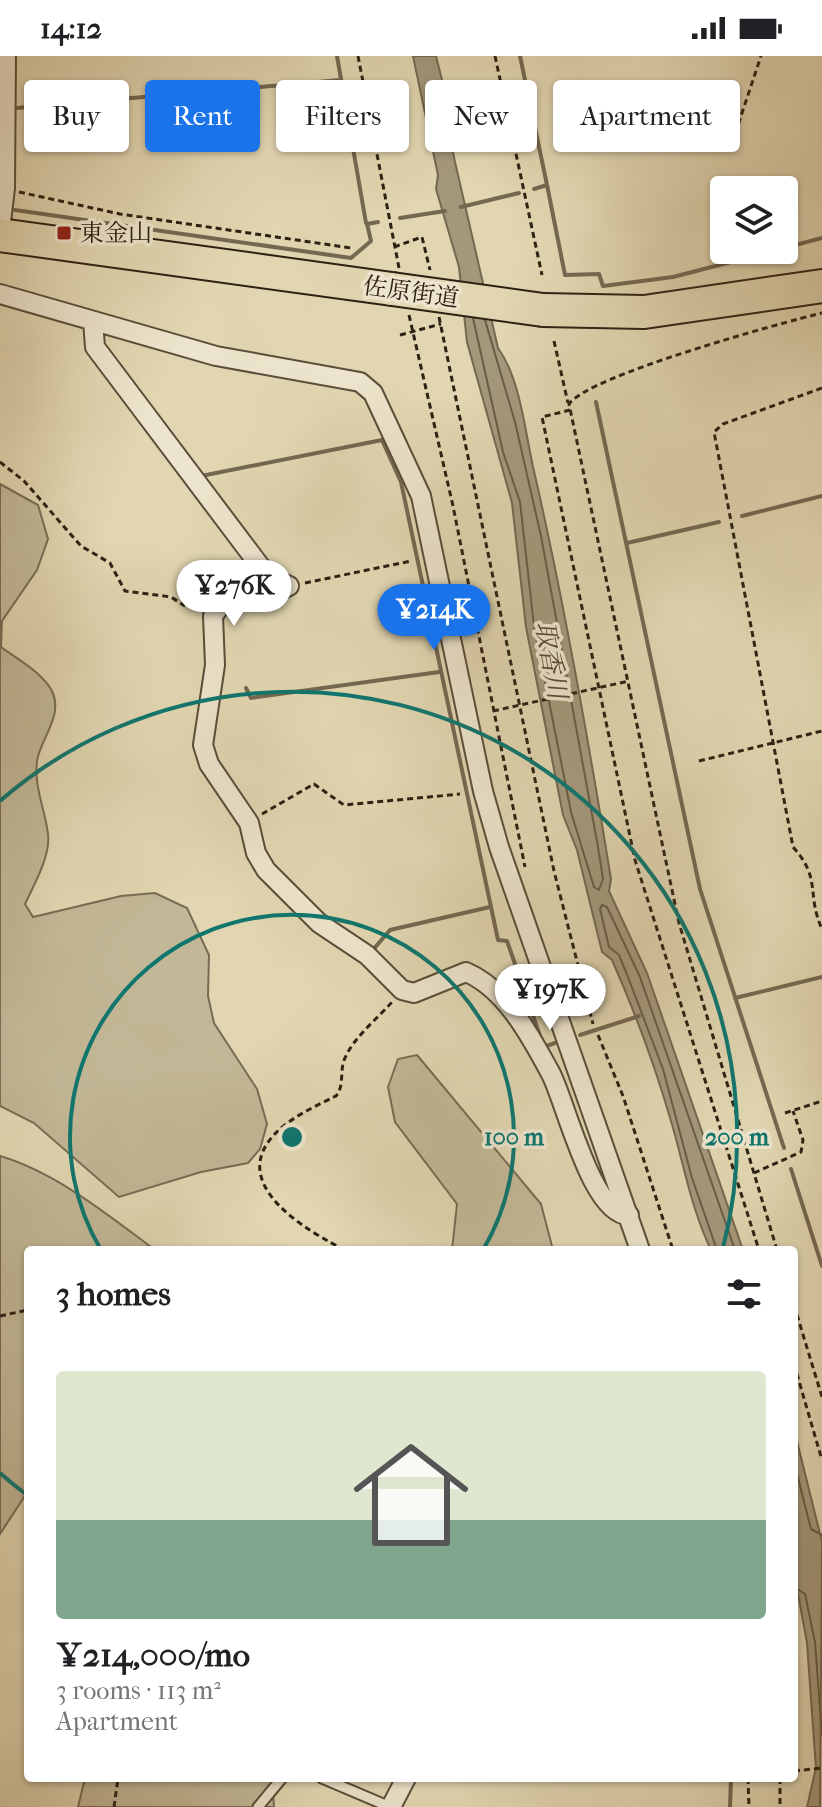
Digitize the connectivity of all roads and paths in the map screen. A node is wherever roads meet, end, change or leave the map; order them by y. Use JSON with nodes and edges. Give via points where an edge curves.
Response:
{"nodes":[{"id":1,"x":6,"y":56,"type":"edge"},
{"id":2,"x":358,"y":56,"type":"edge"},
{"id":3,"x":495,"y":56,"type":"edge"},
{"id":4,"x":761,"y":56,"type":"edge"},
{"id":5,"x":740,"y":119,"type":"edge"},
{"id":6,"x":5,"y":188,"type":"junction"},
{"id":7,"x":0,"y":232,"type":"edge"},
{"id":8,"x":394,"y":247,"type":"junction"},
{"id":9,"x":351,"y":248,"type":"dead end"},
{"id":10,"x":431,"y":273,"type":"dead end"},
{"id":11,"x":542,"y":275,"type":"dead end"},
{"id":12,"x":822,"y":286,"type":"edge"},
{"id":13,"x":400,"y":292,"type":"junction"},
{"id":14,"x":0,"y":294,"type":"edge"},
{"id":15,"x":438,"y":311,"type":"dead end"},
{"id":16,"x":822,"y":313,"type":"edge"},
{"id":17,"x":93,"y":321,"type":"junction"},
{"id":18,"x":441,"y":324,"type":"junction"},
{"id":19,"x":413,"y":332,"type":"junction"},
{"id":20,"x":400,"y":335,"type":"dead end"},
{"id":21,"x":554,"y":341,"type":"dead end"},
{"id":22,"x":822,"y":388,"type":"edge"},
{"id":23,"x":569,"y":404,"type":"junction"},
{"id":24,"x":570,"y":410,"type":"junction"},
{"id":25,"x":0,"y":462,"type":"edge"},
{"id":26,"x":411,"y":561,"type":"dead end"},
{"id":27,"x":289,"y":586,"type":"junction"},
{"id":28,"x":185,"y":606,"type":"dead end"},
{"id":29,"x":629,"y":681,"type":"junction"},
{"id":30,"x":599,"y":687,"type":"junction"},
{"id":31,"x":519,"y":706,"type":"junction"},
{"id":32,"x":492,"y":711,"type":"junction"},
{"id":33,"x":822,"y":731,"type":"edge"},
{"id":34,"x":773,"y":741,"type":"junction"},
{"id":35,"x":699,"y":761,"type":"dead end"},
{"id":36,"x":460,"y":794,"type":"dead end"},
{"id":37,"x":249,"y":823,"type":"junction"},
{"id":38,"x":527,"y":880,"type":"dead end"},
{"id":39,"x":822,"y":929,"type":"edge"},
{"id":40,"x":402,"y":990,"type":"junction"},
{"id":41,"x":593,"y":1024,"type":"dead end"},
{"id":42,"x":598,"y":1035,"type":"dead end"},
{"id":43,"x":822,"y":1101,"type":"edge"},
{"id":44,"x":793,"y":1111,"type":"junction"},
{"id":45,"x":785,"y":1113,"type":"dead end"},
{"id":46,"x":754,"y":1173,"type":"junction"},
{"id":47,"x":629,"y":1215,"type":"junction"},
{"id":48,"x":337,"y":1246,"type":"edge"},
{"id":49,"x":639,"y":1246,"type":"edge"},
{"id":50,"x":672,"y":1246,"type":"edge"},
{"id":51,"x":758,"y":1246,"type":"edge"},
{"id":52,"x":776,"y":1246,"type":"edge"},
{"id":53,"x":24,"y":1311,"type":"edge"},
{"id":54,"x":2,"y":1317,"type":"edge"},
{"id":55,"x":798,"y":1318,"type":"edge"},
{"id":56,"x":798,"y":1378,"type":"edge"},
{"id":57,"x":822,"y":1397,"type":"edge"},
{"id":58,"x":822,"y":1460,"type":"edge"},
{"id":59,"x":822,"y":1768,"type":"edge"},
{"id":60,"x":798,"y":1771,"type":"edge"},
{"id":61,"x":117,"y":1782,"type":"edge"},
{"id":62,"x":279,"y":1782,"type":"edge"},
{"id":63,"x":331,"y":1782,"type":"edge"},
{"id":64,"x":404,"y":1782,"type":"edge"},
{"id":65,"x":748,"y":1782,"type":"edge"},
{"id":66,"x":780,"y":1782,"type":"edge"},
{"id":67,"x":114,"y":1807,"type":"edge"},
{"id":68,"x":258,"y":1807,"type":"edge"},
{"id":69,"x":390,"y":1807,"type":"edge"},
{"id":70,"x":749,"y":1807,"type":"edge"},
{"id":71,"x":780,"y":1807,"type":"edge"}],
"edges":[{"from":1,"to":6,"type":"street"},
{"from":2,"to":8,"type":"path"},
{"from":3,"to":11,"type":"path"},
{"from":4,"to":5,"type":"path"},
{"from":6,"to":7,"type":"street"},
{"from":6,"to":9,"type":"path","via":[[120,214]]},
{"from":7,"to":13,"type":"highway","name":"佐原街道"},
{"from":8,"to":10,"type":"path","via":[[422,237]]},
{"from":8,"to":13,"type":"path"},
{"from":12,"to":13,"type":"highway","name":"佐原街道","bridge":true,"via":[[644,312],[543,310]]},
{"from":13,"to":19,"type":"path"},
{"from":14,"to":17,"type":"street"},
{"from":15,"to":18,"type":"path"},
{"from":16,"to":23,"type":"path","via":[[728,338],[609,380],[575,394]]},
{"from":17,"to":27,"type":"street","via":[[95,347],[260,566]]},
{"from":17,"to":47,"type":"street","via":[[216,356],[360,382],[373,393],[421,496],[499,847]]},
{"from":18,"to":19,"type":"path"},
{"from":18,"to":31,"type":"path"},
{"from":19,"to":20,"type":"path"},
{"from":19,"to":32,"type":"path"},
{"from":21,"to":23,"type":"path"},
{"from":22,"to":34,"type":"path","via":[[723,424],[714,432]]},
{"from":23,"to":24,"type":"path"},
{"from":24,"to":29,"type":"path"},
{"from":24,"to":30,"type":"path","via":[[542,417]]},
{"from":25,"to":28,"type":"path","via":[[24,481],[81,546],[110,563],[125,591],[171,597]]},
{"from":26,"to":27,"type":"path"},
{"from":27,"to":37,"type":"street","via":[[221,605],[213,616],[215,665],[203,745],[209,764]]},
{"from":29,"to":30,"type":"path"},
{"from":29,"to":46,"type":"path","via":[[679,923]]},
{"from":30,"to":31,"type":"path"},
{"from":30,"to":51,"type":"path","via":[[635,860]]},
{"from":31,"to":32,"type":"path"},
{"from":31,"to":41,"type":"path"},
{"from":32,"to":38,"type":"path"},
{"from":33,"to":34,"type":"path"},
{"from":34,"to":35,"type":"path"},
{"from":34,"to":39,"type":"path","via":[[793,847],[812,868]]},
{"from":36,"to":37,"type":"path","via":[[344,805],[320,787],[308,785]]},
{"from":37,"to":40,"type":"street","via":[[266,870],[319,923],[367,955]]},
{"from":40,"to":47,"type":"street","via":[[414,993],[466,972],[484,980],[509,1005],[551,1074],[592,1181],[614,1208]]},
{"from":40,"to":48,"type":"path","via":[[348,1051],[336,1096],[283,1127],[261,1156],[263,1184],[282,1208]]},
{"from":42,"to":50,"type":"path"},
{"from":43,"to":44,"type":"path"},
{"from":44,"to":45,"type":"path"},
{"from":44,"to":46,"type":"path","via":[[803,1140],[801,1152]]},
{"from":46,"to":52,"type":"path"},
{"from":47,"to":49,"type":"street"},
{"from":53,"to":54,"type":"path"},
{"from":55,"to":57,"type":"path"},
{"from":56,"to":58,"type":"path"},
{"from":59,"to":60,"type":"path"},
{"from":61,"to":67,"type":"path"},
{"from":62,"to":68,"type":"lane"},
{"from":63,"to":69,"type":"lane"},
{"from":64,"to":69,"type":"street"},
{"from":65,"to":70,"type":"path"},
{"from":66,"to":71,"type":"path"}]}
